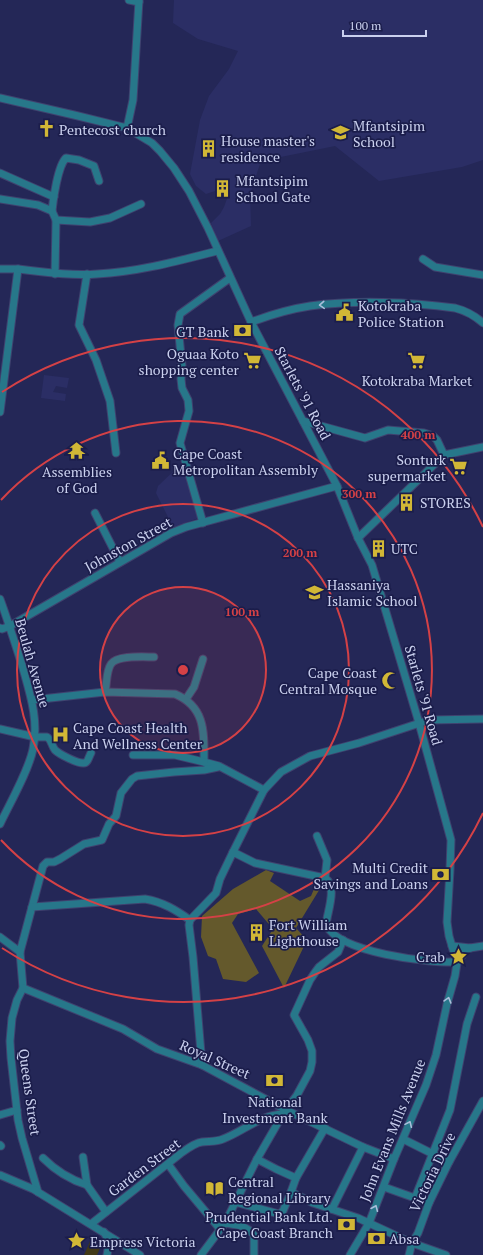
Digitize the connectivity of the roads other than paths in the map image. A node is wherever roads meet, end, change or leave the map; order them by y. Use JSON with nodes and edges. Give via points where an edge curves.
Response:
{"nodes":[{"id":1,"x":129,"y":0,"type":"edge"},
{"id":2,"x":139,"y":1,"type":"edge"},
{"id":3,"x":0,"y":98,"type":"edge"},
{"id":4,"x":127,"y":128,"type":"junction"},
{"id":5,"x":0,"y":174,"type":"edge"},
{"id":6,"x":99,"y":181,"type":"dead end"},
{"id":7,"x":54,"y":197,"type":"junction"},
{"id":8,"x":0,"y":199,"type":"edge"},
{"id":9,"x":141,"y":204,"type":"dead end"},
{"id":10,"x":52,"y":211,"type":"junction"},
{"id":11,"x":56,"y":220,"type":"junction"},
{"id":12,"x":217,"y":251,"type":"junction"},
{"id":13,"x":423,"y":260,"type":"dead end"},
{"id":14,"x":0,"y":269,"type":"edge"},
{"id":15,"x":18,"y":269,"type":"junction"},
{"id":16,"x":54,"y":274,"type":"junction"},
{"id":17,"x":87,"y":274,"type":"junction"},
{"id":18,"x":483,"y":275,"type":"edge"},
{"id":19,"x":230,"y":278,"type":"junction"},
{"id":20,"x":251,"y":322,"type":"junction"},
{"id":21,"x":483,"y":323,"type":"edge"},
{"id":22,"x":0,"y":412,"type":"edge"},
{"id":23,"x":303,"y":421,"type":"junction"},
{"id":24,"x":483,"y":447,"type":"edge"},
{"id":25,"x":116,"y":453,"type":"dead end"},
{"id":26,"x":444,"y":455,"type":"junction"},
{"id":27,"x":338,"y":486,"type":"junction"},
{"id":28,"x":96,"y":513,"type":"dead end"},
{"id":29,"x":204,"y":523,"type":"junction"},
{"id":30,"x":358,"y":538,"type":"junction"},
{"id":31,"x":120,"y":562,"type":"junction"},
{"id":32,"x":0,"y":599,"type":"edge"},
{"id":33,"x":10,"y":626,"type":"junction"},
{"id":34,"x":0,"y":628,"type":"edge"},
{"id":35,"x":154,"y":657,"type":"dead end"},
{"id":36,"x":203,"y":659,"type":"dead end"},
{"id":37,"x":105,"y":692,"type":"junction"},
{"id":38,"x":186,"y":699,"type":"junction"},
{"id":39,"x":32,"y":700,"type":"junction"},
{"id":40,"x":483,"y":719,"type":"edge"},
{"id":41,"x":419,"y":723,"type":"junction"},
{"id":42,"x":0,"y":729,"type":"edge"},
{"id":43,"x":35,"y":737,"type":"junction"},
{"id":44,"x":91,"y":753,"type":"dead end"},
{"id":45,"x":133,"y":755,"type":"dead end"},
{"id":46,"x":204,"y":762,"type":"junction"},
{"id":47,"x":219,"y":766,"type":"junction"},
{"id":48,"x":264,"y":790,"type":"junction"},
{"id":49,"x":0,"y":804,"type":"edge"},
{"id":50,"x":8,"y":808,"type":"junction"},
{"id":51,"x":0,"y":824,"type":"edge"},
{"id":52,"x":317,"y":836,"type":"dead end"},
{"id":53,"x":233,"y":852,"type":"junction"},
{"id":54,"x":325,"y":878,"type":"junction"},
{"id":55,"x":32,"y":907,"type":"junction"},
{"id":56,"x":190,"y":920,"type":"junction"},
{"id":57,"x":0,"y":937,"type":"edge"},
{"id":58,"x":343,"y":940,"type":"junction"},
{"id":59,"x":452,"y":946,"type":"junction"},
{"id":60,"x":483,"y":946,"type":"edge"},
{"id":61,"x":470,"y":948,"type":"junction"},
{"id":62,"x":20,"y":952,"type":"junction"},
{"id":63,"x":457,"y":963,"type":"junction"},
{"id":64,"x":23,"y":988,"type":"junction"},
{"id":65,"x":476,"y":997,"type":"dead end"},
{"id":66,"x":202,"y":1065,"type":"junction"},
{"id":67,"x":483,"y":1101,"type":"edge"},
{"id":68,"x":17,"y":1110,"type":"junction"},
{"id":69,"x":284,"y":1112,"type":"junction"},
{"id":70,"x":0,"y":1115,"type":"edge"},
{"id":71,"x":325,"y":1128,"type":"junction"},
{"id":72,"x":403,"y":1139,"type":"junction"},
{"id":73,"x":363,"y":1147,"type":"junction"},
{"id":74,"x":432,"y":1154,"type":"junction"},
{"id":75,"x":84,"y":1157,"type":"dead end"},
{"id":76,"x":43,"y":1158,"type":"dead end"},
{"id":77,"x":257,"y":1159,"type":"junction"},
{"id":78,"x":394,"y":1159,"type":"junction"},
{"id":79,"x":449,"y":1162,"type":"junction"},
{"id":80,"x":168,"y":1164,"type":"junction"},
{"id":81,"x":0,"y":1175,"type":"edge"},
{"id":82,"x":33,"y":1177,"type":"junction"},
{"id":83,"x":296,"y":1178,"type":"junction"},
{"id":84,"x":24,"y":1185,"type":"junction"},
{"id":85,"x":86,"y":1185,"type":"junction"},
{"id":86,"x":384,"y":1187,"type":"junction"},
{"id":87,"x":38,"y":1192,"type":"junction"},
{"id":88,"x":291,"y":1192,"type":"junction"},
{"id":89,"x":415,"y":1198,"type":"junction"},
{"id":90,"x":235,"y":1202,"type":"junction"},
{"id":91,"x":429,"y":1203,"type":"junction"},
{"id":92,"x":332,"y":1209,"type":"junction"},
{"id":93,"x":106,"y":1212,"type":"junction"},
{"id":94,"x":369,"y":1223,"type":"junction"},
{"id":95,"x":91,"y":1224,"type":"junction"},
{"id":96,"x":223,"y":1226,"type":"junction"},
{"id":97,"x":104,"y":1232,"type":"junction"},
{"id":98,"x":412,"y":1243,"type":"junction"},
{"id":99,"x":410,"y":1254,"type":"edge"},
{"id":100,"x":107,"y":1255,"type":"edge"},
{"id":101,"x":140,"y":1255,"type":"edge"},
{"id":102,"x":201,"y":1255,"type":"edge"},
{"id":103,"x":254,"y":1255,"type":"edge"},
{"id":104,"x":350,"y":1255,"type":"edge"},
{"id":105,"x":446,"y":1255,"type":"edge"}],
"edges":[{"from":1,"to":2,"type":"street"},
{"from":2,"to":4,"type":"street","via":[[133,100]]},
{"from":3,"to":4,"type":"street","name":"Starlets '91 Road"},
{"from":4,"to":12,"type":"street","name":"Starlets '91 Road","via":[[152,143],[174,168],[189,191]]},
{"from":5,"to":7,"type":"street"},
{"from":6,"to":7,"type":"street","via":[[94,166],[66,158],[62,161]]},
{"from":7,"to":10,"type":"street"},
{"from":8,"to":10,"type":"street","via":[[38,205]]},
{"from":9,"to":11,"type":"street","via":[[110,218],[90,222]]},
{"from":10,"to":11,"type":"street"},
{"from":11,"to":16,"type":"street"},
{"from":12,"to":17,"type":"street","via":[[160,265]]},
{"from":12,"to":19,"type":"street","name":"Starlets '91 Road"},
{"from":13,"to":18,"type":"street","via":[[435,267]]},
{"from":14,"to":15,"type":"street"},
{"from":15,"to":16,"type":"street"},
{"from":15,"to":22,"type":"street"},
{"from":16,"to":17,"type":"street"},
{"from":17,"to":25,"type":"street","via":[[79,325],[96,360],[110,401]]},
{"from":19,"to":20,"type":"street","name":"Starlets '91 Road"},
{"from":19,"to":29,"type":"street","via":[[180,314],[178,325],[182,388],[188,400],[189,411],[180,443]]},
{"from":21,"to":20,"type":"street","one_way":true,"via":[[473,314],[456,308],[379,302],[310,306]]},
{"from":20,"to":23,"type":"street","name":"Starlets '91 Road"},
{"from":23,"to":26,"type":"street","via":[[365,438],[388,430],[424,433],[437,440]]},
{"from":23,"to":27,"type":"street","name":"Starlets '91 Road"},
{"from":24,"to":26,"type":"street"},
{"from":26,"to":30,"type":"street"},
{"from":27,"to":29,"type":"street","name":"Johnston Street"},
{"from":27,"to":30,"type":"street","name":"Starlets '91 Road"},
{"from":28,"to":31,"type":"street"},
{"from":29,"to":31,"type":"street","name":"Johnston Street","via":[[171,533]]},
{"from":30,"to":41,"type":"street","name":"Starlets '91 Road","via":[[372,565]]},
{"from":31,"to":33,"type":"street","name":"Johnston Street"},
{"from":32,"to":33,"type":"street","name":"Beulah Avenue"},
{"from":33,"to":34,"type":"street","name":"Johnston Street"},
{"from":33,"to":39,"type":"street","name":"Beulah Avenue"},
{"from":35,"to":37,"type":"street","via":[[118,659],[112,663]]},
{"from":36,"to":38,"type":"street","via":[[194,687]]},
{"from":37,"to":38,"type":"street","via":[[175,694]]},
{"from":37,"to":39,"type":"street"},
{"from":38,"to":46,"type":"street","via":[[202,721]]},
{"from":39,"to":43,"type":"street","name":"Beulah Avenue"},
{"from":40,"to":41,"type":"street","via":[[441,719]]},
{"from":41,"to":48,"type":"street","via":[[310,756],[281,772]]},
{"from":41,"to":59,"type":"street","name":"Starlets '91 Road","via":[[451,840],[447,922]]},
{"from":42,"to":43,"type":"street"},
{"from":43,"to":44,"type":"street","via":[[49,738],[56,750],[77,762],[86,762]]},
{"from":43,"to":50,"type":"street","name":"Beulah Avenue","via":[[26,769]]},
{"from":45,"to":46,"type":"street","via":[[175,755]]},
{"from":46,"to":47,"type":"street"},
{"from":47,"to":48,"type":"street"},
{"from":47,"to":55,"type":"street","via":[[204,770],[137,776],[132,779],[121,793],[116,816],[109,824],[102,840],[84,844],[43,866]]},
{"from":48,"to":53,"type":"street"},
{"from":49,"to":50,"type":"street"},
{"from":50,"to":51,"type":"street","name":"Beulah Avenue"},
{"from":52,"to":54,"type":"street","via":[[327,860]]},
{"from":53,"to":54,"type":"street","via":[[255,863]]},
{"from":53,"to":56,"type":"street","via":[[216,893]]},
{"from":54,"to":58,"type":"street","via":[[330,884],[332,895],[326,925],[333,934]]},
{"from":55,"to":56,"type":"street","via":[[145,899],[172,907]]},
{"from":55,"to":62,"type":"street"},
{"from":56,"to":66,"type":"street"},
{"from":57,"to":62,"type":"street"},
{"from":58,"to":63,"type":"street","via":[[359,947],[414,960]]},
{"from":58,"to":69,"type":"street","via":[[338,952],[319,967],[310,980],[294,1015],[308,1040],[312,1062],[297,1095]]},
{"from":59,"to":61,"type":"street"},
{"from":59,"to":63,"type":"street","name":"Starlets '91 Road"},
{"from":60,"to":61,"type":"street"},
{"from":61,"to":63,"type":"street"},
{"from":62,"to":64,"type":"street"},
{"from":72,"to":63,"type":"street","name":"John Evans Mills Avenue","one_way":true,"via":[[436,1056]]},
{"from":64,"to":66,"type":"street","name":"Royal Street","via":[[123,1029],[157,1049]]},
{"from":64,"to":68,"type":"street","name":"Queens Street","via":[[16,1000],[10,1027]]},
{"from":65,"to":74,"type":"street","via":[[467,1024],[450,1110]]},
{"from":66,"to":69,"type":"street","name":"Royal Street"},
{"from":67,"to":79,"type":"street","name":"Victoria Drive"},
{"from":68,"to":70,"type":"street"},
{"from":68,"to":82,"type":"street","name":"Queens Street"},
{"from":69,"to":71,"type":"street","name":"Royal Street"},
{"from":69,"to":77,"type":"street"},
{"from":69,"to":80,"type":"street","name":"Garden Street","via":[[274,1114],[223,1139],[201,1142]]},
{"from":71,"to":73,"type":"street","name":"Royal Street"},
{"from":71,"to":83,"type":"street"},
{"from":72,"to":74,"type":"street"},
{"from":72,"to":78,"type":"street","name":"John Evans Mills Avenue"},
{"from":73,"to":78,"type":"street","name":"Royal Street"},
{"from":73,"to":92,"type":"street"},
{"from":74,"to":79,"type":"street"},
{"from":74,"to":89,"type":"street"},
{"from":75,"to":85,"type":"street"},
{"from":76,"to":85,"type":"street","via":[[61,1172]]},
{"from":77,"to":83,"type":"street"},
{"from":77,"to":90,"type":"street"},
{"from":78,"to":86,"type":"street","name":"John Evans Mills Avenue"},
{"from":79,"to":91,"type":"street","name":"Victoria Drive"},
{"from":80,"to":93,"type":"street","name":"Garden Street"},
{"from":80,"to":96,"type":"street","via":[[184,1186]]},
{"from":81,"to":84,"type":"street"},
{"from":82,"to":84,"type":"street"},
{"from":82,"to":87,"type":"street","name":"Queens Street"},
{"from":83,"to":88,"type":"street"},
{"from":84,"to":87,"type":"street"},
{"from":85,"to":93,"type":"street"},
{"from":86,"to":89,"type":"street"},
{"from":94,"to":86,"type":"street","name":"John Evans Mills Avenue","one_way":true},
{"from":87,"to":95,"type":"street"},
{"from":88,"to":90,"type":"street","via":[[283,1211],[279,1214]]},
{"from":88,"to":92,"type":"street"},
{"from":89,"to":91,"type":"street"},
{"from":90,"to":96,"type":"street"},
{"from":91,"to":98,"type":"street","name":"Victoria Drive"},
{"from":92,"to":94,"type":"street"},
{"from":93,"to":95,"type":"street","name":"Garden Street"},
{"from":94,"to":98,"type":"street"},
{"from":94,"to":104,"type":"street","name":"John Evans Mills Avenue"},
{"from":95,"to":97,"type":"street"},
{"from":96,"to":102,"type":"street"},
{"from":96,"to":103,"type":"street","via":[[242,1225],[249,1230],[254,1235]]},
{"from":97,"to":100,"type":"street","via":[[109,1246]]},
{"from":97,"to":101,"type":"street"},
{"from":98,"to":99,"type":"street","name":"Victoria Drive"},
{"from":98,"to":105,"type":"street"}]}
